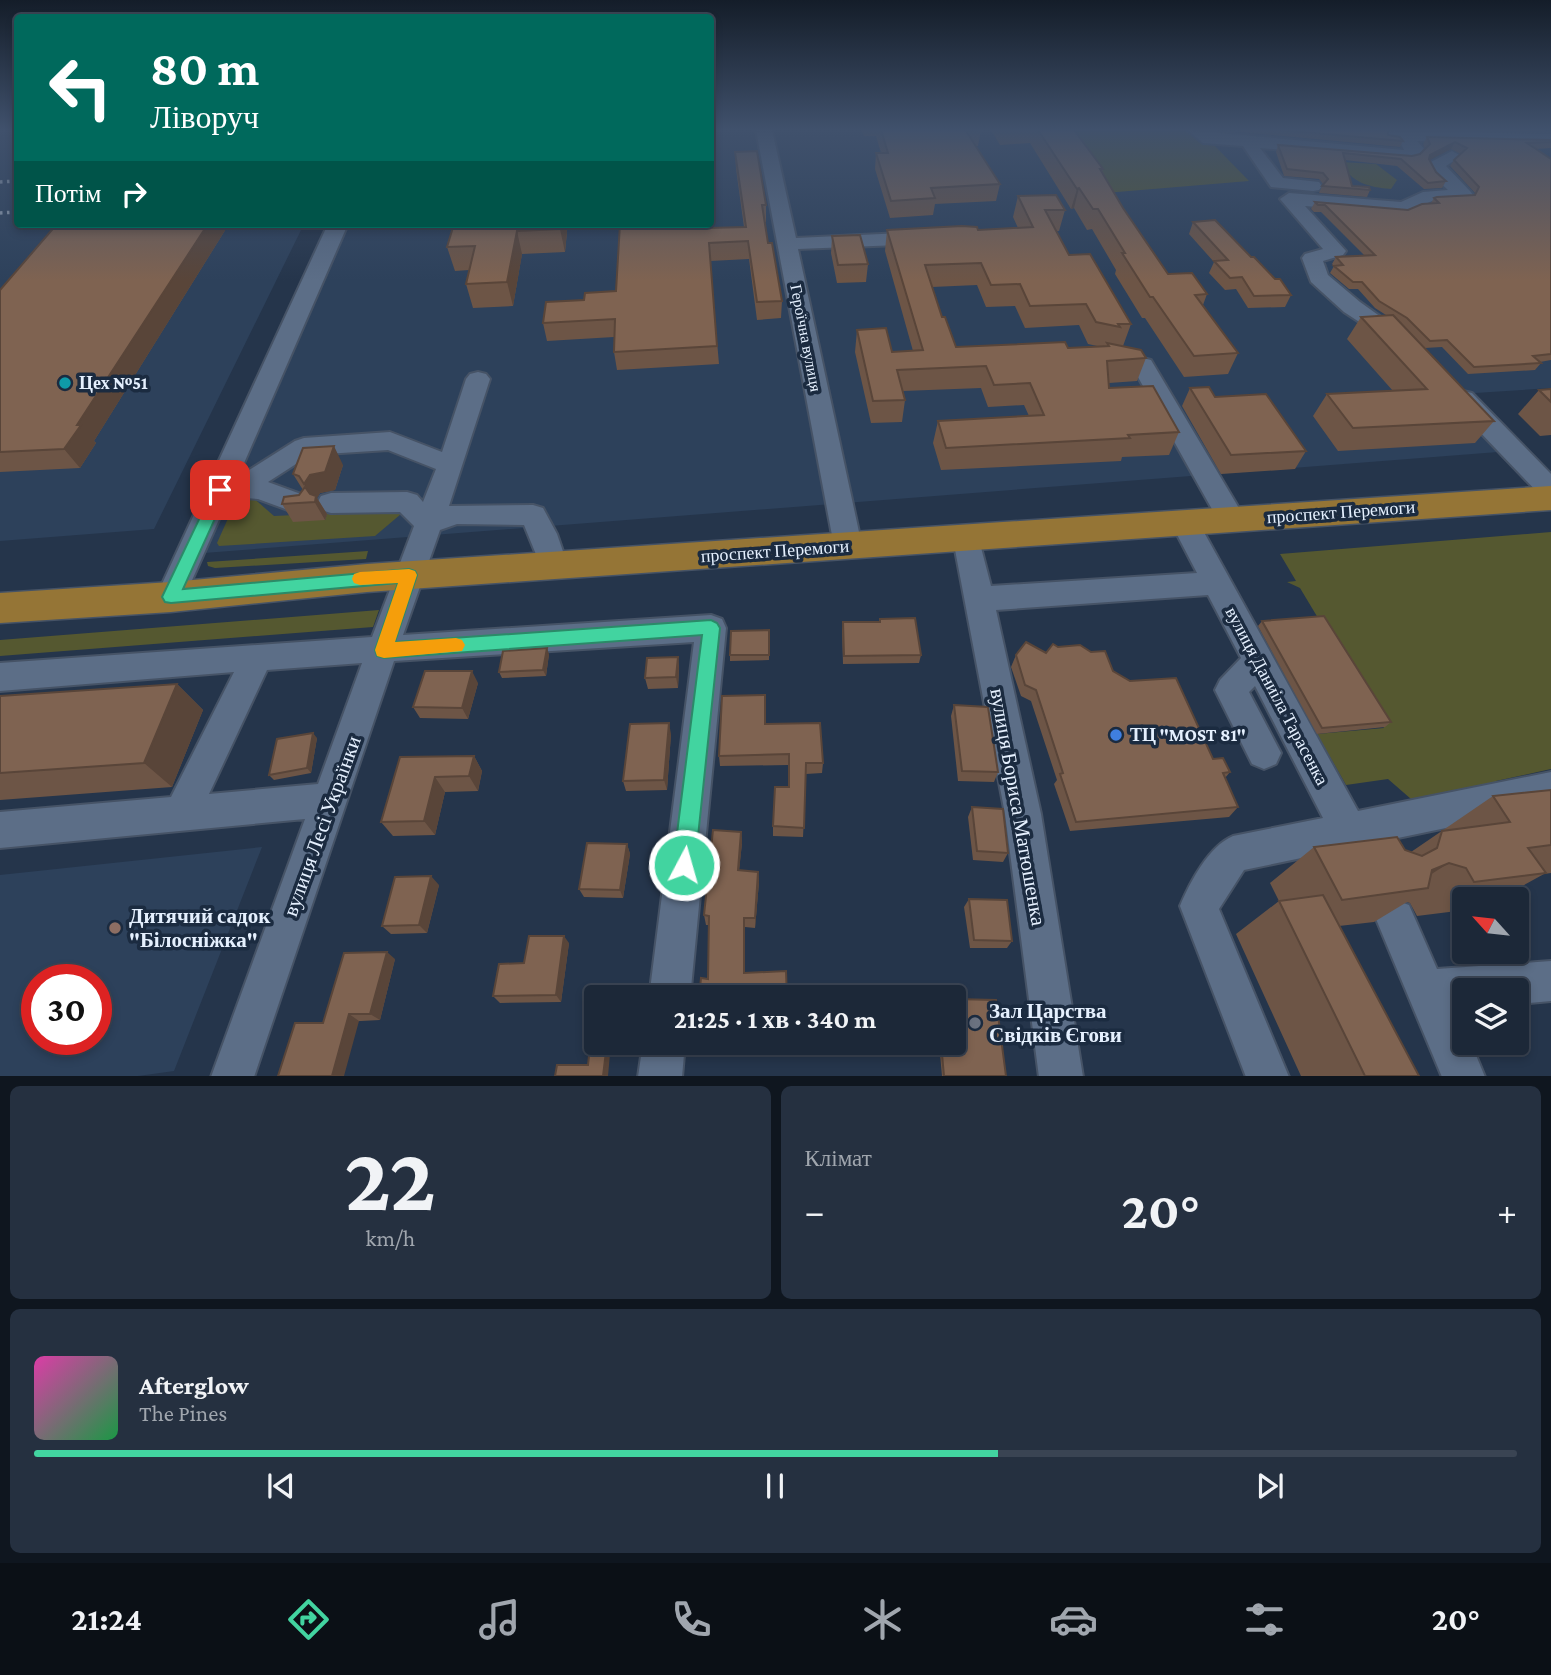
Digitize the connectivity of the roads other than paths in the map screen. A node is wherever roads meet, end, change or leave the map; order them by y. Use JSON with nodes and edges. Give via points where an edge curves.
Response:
{"nodes":[{"id":1,"x":774,"y":180,"type":"edge"},
{"id":2,"x":1275,"y":180,"type":"edge"},
{"id":3,"x":1448,"y":180,"type":"edge"},
{"id":4,"x":1313,"y":186,"type":"dead end"},
{"id":5,"x":336,"y":228,"type":"edge"},
{"id":6,"x":943,"y":237,"type":"edge"},
{"id":7,"x":787,"y":244,"type":"junction"},
{"id":8,"x":1412,"y":350,"type":"edge"},
{"id":9,"x":1087,"y":355,"type":"edge"},
{"id":10,"x":478,"y":379,"type":"dead end"},
{"id":11,"x":1450,"y":386,"type":"edge"},
{"id":12,"x":451,"y":465,"type":"junction"},
{"id":13,"x":231,"y":488,"type":"junction"},
{"id":14,"x":1551,"y":491,"type":"edge"},
{"id":15,"x":1551,"y":498,"type":"edge"},
{"id":16,"x":331,"y":503,"type":"dead end"},
{"id":17,"x":299,"y":504,"type":"edge"},
{"id":18,"x":1232,"y":520,"type":"junction"},
{"id":19,"x":1185,"y":523,"type":"junction"},
{"id":20,"x":428,"y":524,"type":"junction"},
{"id":21,"x":967,"y":538,"type":"junction"},
{"id":22,"x":848,"y":546,"type":"junction"},
{"id":23,"x":554,"y":566,"type":"junction"},
{"id":24,"x":409,"y":575,"type":"junction"},
{"id":25,"x":1217,"y":583,"type":"junction"},
{"id":26,"x":171,"y":597,"type":"junction"},
{"id":27,"x":981,"y":599,"type":"junction"},
{"id":28,"x":0,"y":608,"type":"edge"},
{"id":29,"x":384,"y":650,"type":"junction"},
{"id":30,"x":257,"y":657,"type":"junction"},
{"id":31,"x":1258,"y":661,"type":"junction"},
{"id":32,"x":0,"y":677,"type":"edge"},
{"id":33,"x":1264,"y":753,"type":"dead end"},
{"id":34,"x":1551,"y":789,"type":"edge"},
{"id":35,"x":331,"y":800,"type":"junction"},
{"id":36,"x":183,"y":812,"type":"junction"},
{"id":37,"x":0,"y":830,"type":"edge"},
{"id":38,"x":1350,"y":831,"type":"junction"},
{"id":39,"x":1368,"y":870,"type":"edge"},
{"id":40,"x":1395,"y":919,"type":"edge"},
{"id":41,"x":1551,"y":981,"type":"edge"},
{"id":42,"x":670,"y":985,"type":"edge"},
{"id":43,"x":1427,"y":990,"type":"junction"},
{"id":44,"x":663,"y":1055,"type":"edge"},
{"id":45,"x":232,"y":1076,"type":"edge"},
{"id":46,"x":660,"y":1076,"type":"edge"},
{"id":47,"x":1061,"y":1076,"type":"edge"},
{"id":48,"x":1268,"y":1076,"type":"edge"},
{"id":49,"x":1464,"y":1076,"type":"edge"}],
"edges":[{"from":1,"to":7,"type":"street","name":"Героїчна вулиця"},
{"from":2,"to":4,"type":"street"},
{"from":3,"to":8,"type":"street","via":[[1464,195],[1429,196],[1404,208],[1289,199],[1335,251],[1312,258],[1318,278]]},
{"from":5,"to":13,"type":"street"},
{"from":6,"to":7,"type":"street"},
{"from":7,"to":22,"type":"street","name":"Героїчна вулиця"},
{"from":9,"to":18,"type":"street","via":[[1124,358],[1143,365]]},
{"from":10,"to":12,"type":"street","name":"вулиця Лесі Українки"},
{"from":11,"to":14,"type":"street"},
{"from":12,"to":13,"type":"street","via":[[390,441],[304,447]]},
{"from":12,"to":20,"type":"street","name":"вулиця Лесі Українки"},
{"from":13,"to":17,"type":"street","via":[[269,491]]},
{"from":13,"to":26,"type":"street"},
{"from":15,"to":18,"type":"main road","name":"проспект Перемоги"},
{"from":16,"to":20,"type":"street","via":[[407,502]]},
{"from":18,"to":19,"type":"main road","name":"проспект Перемоги"},
{"from":19,"to":21,"type":"main road","name":"проспект Перемоги"},
{"from":19,"to":25,"type":"street","name":"вулиця Даниіла Тарасенка"},
{"from":20,"to":23,"type":"street","via":[[455,514],[533,515]]},
{"from":20,"to":24,"type":"street","name":"вулиця Лесі Українки"},
{"from":21,"to":22,"type":"main road","name":"проспект Перемоги"},
{"from":21,"to":27,"type":"street","name":"вулиця Бориса Матюшенка"},
{"from":22,"to":23,"type":"main road","name":"проспект Перемоги"},
{"from":23,"to":24,"type":"main road","name":"проспект Перемоги"},
{"from":24,"to":26,"type":"main road","name":"проспект Перемоги"},
{"from":24,"to":29,"type":"street","name":"вулиця Лесі Українки"},
{"from":25,"to":27,"type":"street"},
{"from":25,"to":31,"type":"street","name":"вулиця Даниіла Тарасенка"},
{"from":26,"to":28,"type":"main road","name":"проспект Перемоги"},
{"from":27,"to":47,"type":"street","name":"вулиця Бориса Матюшенка","via":[[1023,814]]},
{"from":29,"to":30,"type":"street"},
{"from":29,"to":35,"type":"street","name":"вулиця Лесі Українки"},
{"from":29,"to":42,"type":"street","via":[[711,628]]},
{"from":30,"to":32,"type":"street"},
{"from":30,"to":36,"type":"street"},
{"from":31,"to":33,"type":"street","via":[[1231,690]]},
{"from":31,"to":38,"type":"street","name":"вулиця Даниіла Тарасенка"},
{"from":34,"to":38,"type":"street"},
{"from":35,"to":36,"type":"street"},
{"from":35,"to":45,"type":"street","name":"вулиця Лесі Українки"},
{"from":36,"to":37,"type":"street"},
{"from":38,"to":39,"type":"street","name":"вулиця Даниіла Тарасенка"},
{"from":38,"to":48,"type":"street","via":[[1233,854],[1199,906]]},
{"from":40,"to":43,"type":"street"},
{"from":41,"to":43,"type":"street"},
{"from":43,"to":49,"type":"street"},
{"from":44,"to":46,"type":"street"}]}
